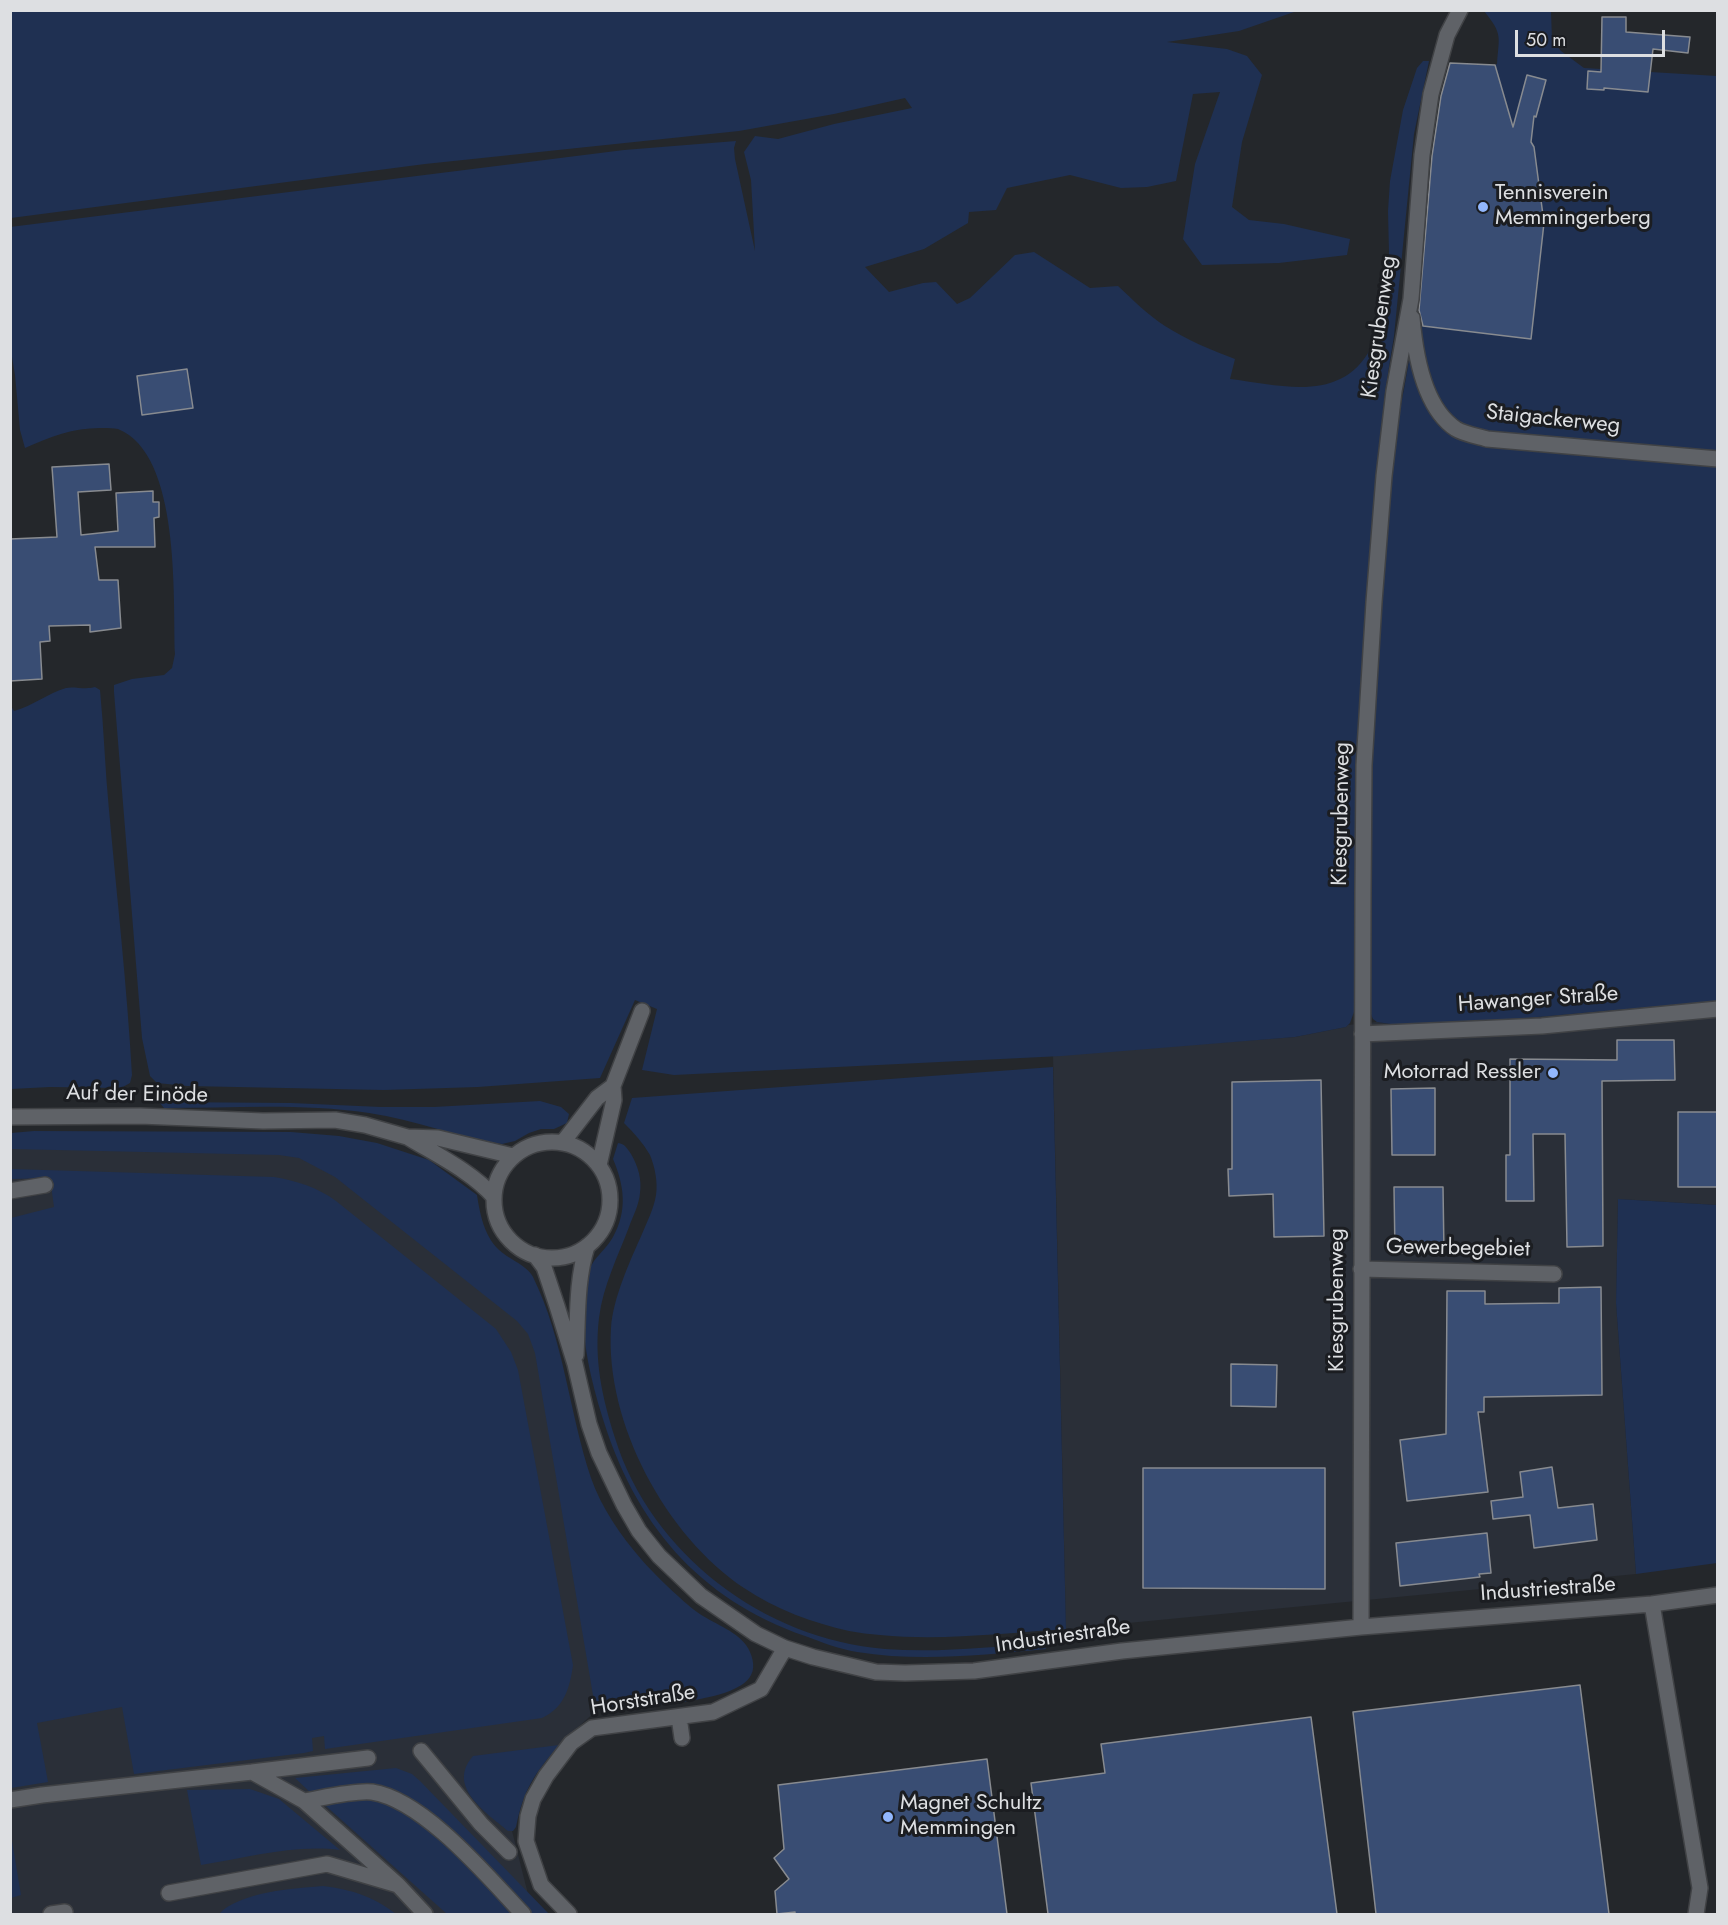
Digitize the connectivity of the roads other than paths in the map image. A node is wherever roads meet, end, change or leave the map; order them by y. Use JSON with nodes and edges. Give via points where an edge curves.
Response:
{"nodes":[{"id":1,"x":1460,"y":10,"type":"edge"},
{"id":2,"x":1411,"y":298,"type":"junction"},
{"id":3,"x":1718,"y":459,"type":"edge"},
{"id":4,"x":1718,"y":1009,"type":"edge"},
{"id":5,"x":642,"y":1011,"type":"dead end"},
{"id":6,"x":1362,"y":1034,"type":"junction"},
{"id":7,"x":613,"y":1086,"type":"junction"},
{"id":8,"x":10,"y":1117,"type":"edge"},
{"id":9,"x":406,"y":1137,"type":"junction"},
{"id":10,"x":563,"y":1143,"type":"junction"},
{"id":11,"x":513,"y":1156,"type":"junction"},
{"id":12,"x":599,"y":1165,"type":"junction"},
{"id":13,"x":45,"y":1185,"type":"dead end"},
{"id":14,"x":10,"y":1191,"type":"edge"},
{"id":15,"x":494,"y":1197,"type":"junction"},
{"id":16,"x":587,"y":1246,"type":"junction"},
{"id":17,"x":535,"y":1255,"type":"junction"},
{"id":18,"x":1361,"y":1269,"type":"junction"},
{"id":19,"x":1554,"y":1274,"type":"dead end"},
{"id":20,"x":575,"y":1364,"type":"junction"},
{"id":21,"x":1718,"y":1595,"type":"edge"},
{"id":22,"x":1652,"y":1604,"type":"junction"},
{"id":23,"x":1361,"y":1627,"type":"junction"},
{"id":24,"x":785,"y":1648,"type":"junction"},
{"id":25,"x":679,"y":1717,"type":"junction"},
{"id":26,"x":682,"y":1738,"type":"dead end"},
{"id":27,"x":421,"y":1752,"type":"dead end"},
{"id":28,"x":368,"y":1758,"type":"dead end"},
{"id":29,"x":252,"y":1772,"type":"junction"},
{"id":30,"x":10,"y":1800,"type":"edge"},
{"id":31,"x":304,"y":1801,"type":"junction"},
{"id":32,"x":509,"y":1852,"type":"dead end"},
{"id":33,"x":398,"y":1885,"type":"junction"},
{"id":34,"x":169,"y":1893,"type":"dead end"},
{"id":35,"x":425,"y":1914,"type":"edge"},
{"id":36,"x":523,"y":1914,"type":"edge"},
{"id":37,"x":568,"y":1914,"type":"edge"},
{"id":38,"x":1696,"y":1914,"type":"edge"}],
"edges":[{"from":1,"to":2,"type":"street","name":"Kiesgrubenweg","via":[[1447,36],[1431,94],[1420,166]]},
{"from":2,"to":3,"type":"street","name":"Staigackerweg","via":[[1422,374],[1435,408],[1456,429],[1487,439]]},
{"from":2,"to":6,"type":"street","name":"Kiesgrubenweg","via":[[1392,401],[1375,590],[1364,765]]},
{"from":4,"to":6,"type":"street","name":"Hawanger Straße","via":[[1542,1026]]},
{"from":5,"to":7,"type":"street"},
{"from":6,"to":18,"type":"street","name":"Kiesgrubenweg"},
{"from":7,"to":10,"type":"street","via":[[597,1098]]},
{"from":7,"to":12,"type":"street","via":[[614,1100]]},
{"from":8,"to":9,"type":"street","name":"Auf der Einöde","via":[[335,1120]]},
{"from":9,"to":11,"type":"street","via":[[438,1138]]},
{"from":9,"to":15,"type":"street"},
{"from":10,"to":11,"type":"street","via":[[537,1143]]},
{"from":10,"to":12,"type":"street","via":[[584,1150]]},
{"from":11,"to":15,"type":"street","via":[[499,1175]]},
{"from":12,"to":16,"type":"street","name":"Industriestraße","via":[[610,1193],[609,1208],[598,1235]]},
{"from":13,"to":14,"type":"street"},
{"from":15,"to":17,"type":"street","name":"Industriestraße","via":[[502,1229],[516,1245]]},
{"from":16,"to":17,"type":"street","via":[[556,1258]]},
{"from":16,"to":20,"type":"street","name":"Industriestraße","via":[[577,1294]]},
{"from":17,"to":20,"type":"street","name":"Industriestraße","via":[[544,1267]]},
{"from":18,"to":19,"type":"street","name":"Gewerbegebiet"},
{"from":18,"to":23,"type":"street","name":"Kiesgrubenweg"},
{"from":20,"to":24,"type":"street","name":"Industriestraße","via":[[599,1453],[624,1505],[658,1556],[701,1596],[756,1634]]},
{"from":21,"to":22,"type":"street","name":"Industriestraße"},
{"from":22,"to":23,"type":"street","name":"Industriestraße"},
{"from":22,"to":38,"type":"street","via":[[1700,1888]]},
{"from":23,"to":24,"type":"street","name":"Industriestraße","via":[[942,1673],[876,1672]]},
{"from":24,"to":25,"type":"street","name":"Horststraße","via":[[761,1689],[713,1712]]},
{"from":25,"to":26,"type":"street"},
{"from":25,"to":37,"type":"street","name":"Horststraße","via":[[592,1728],[571,1743],[533,1799],[526,1841],[541,1885]]},
{"from":27,"to":32,"type":"street"},
{"from":28,"to":29,"type":"street"},
{"from":29,"to":30,"type":"street"},
{"from":29,"to":31,"type":"street"},
{"from":31,"to":33,"type":"street"},
{"from":31,"to":36,"type":"street","via":[[370,1791],[399,1801],[437,1827]]},
{"from":33,"to":34,"type":"street","via":[[327,1864]]},
{"from":33,"to":35,"type":"street"}]}
